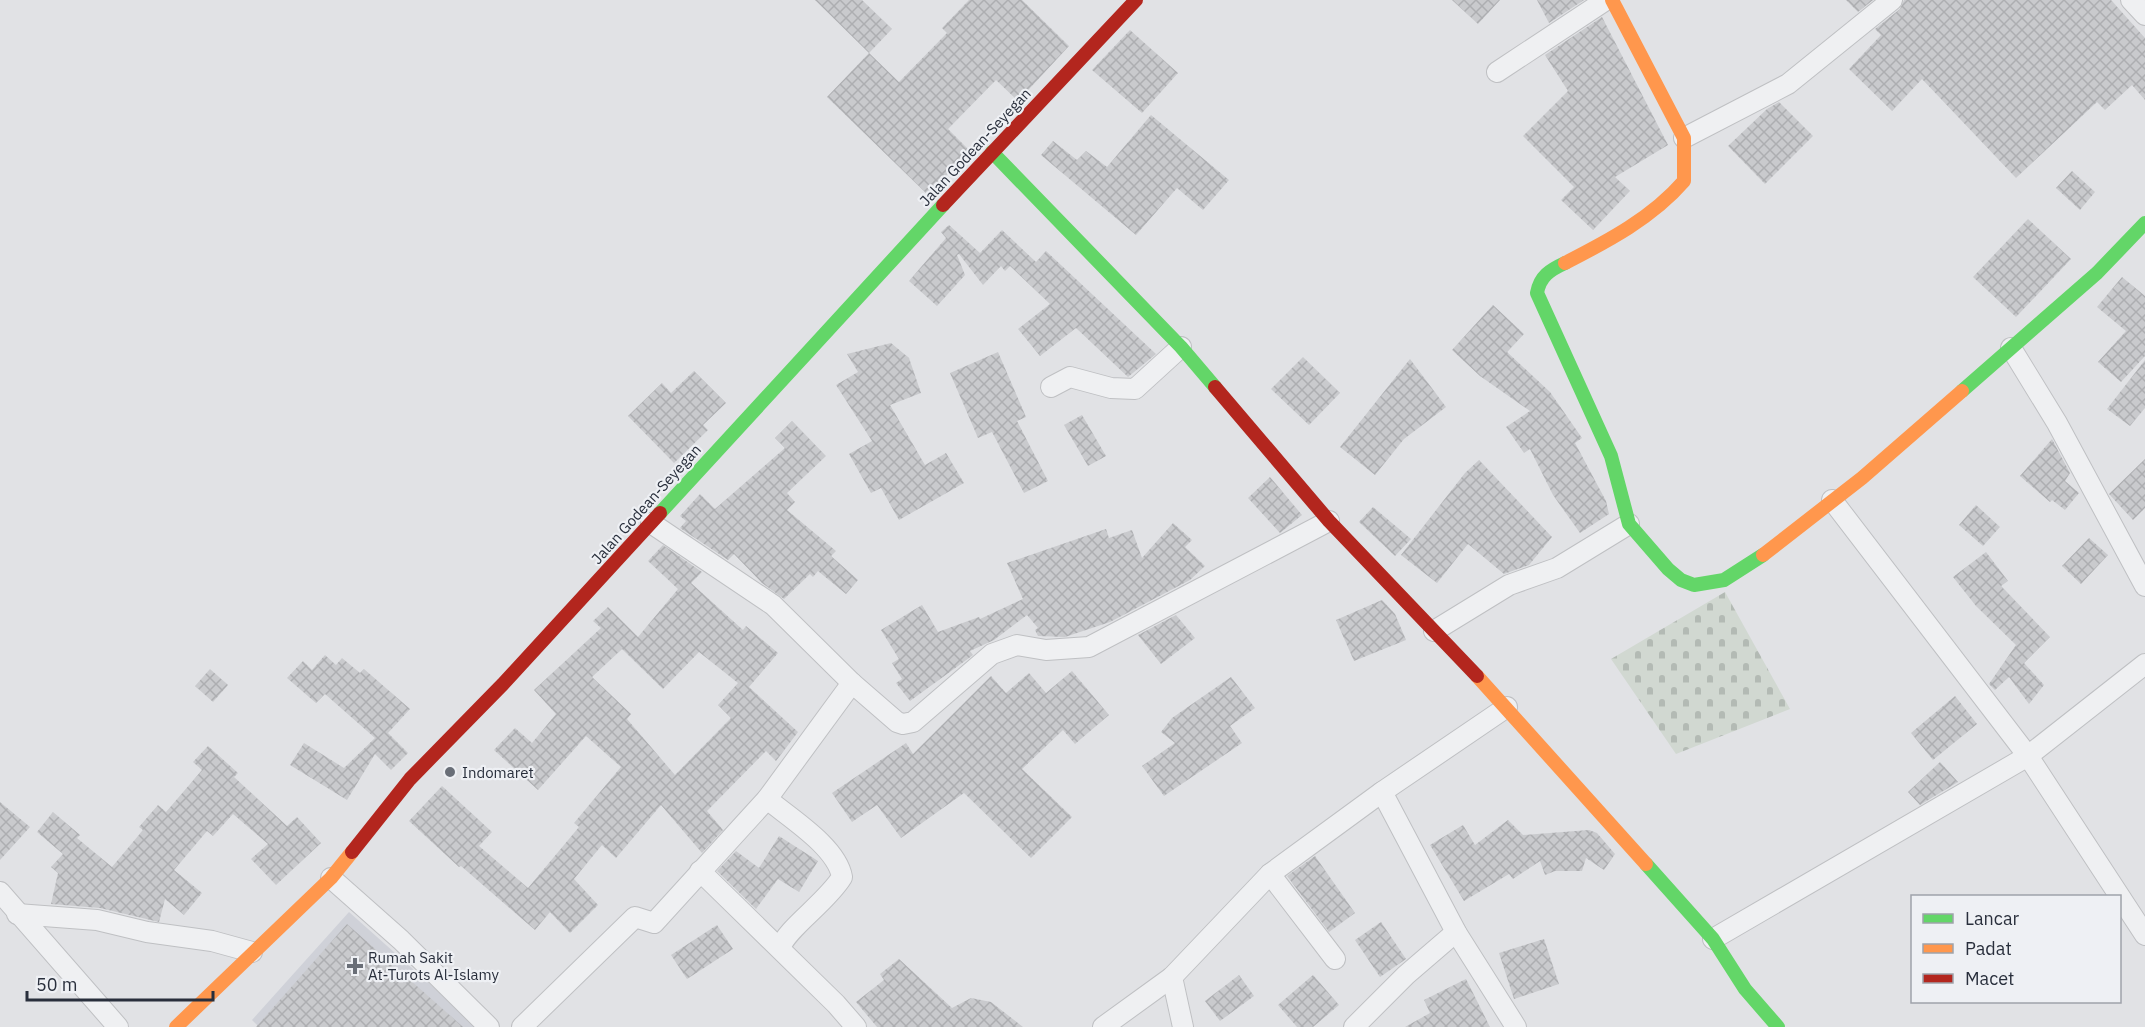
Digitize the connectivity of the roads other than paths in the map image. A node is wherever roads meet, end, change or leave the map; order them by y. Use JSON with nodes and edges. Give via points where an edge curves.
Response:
{"nodes":[{"id":1,"x":1136,"y":0,"type":"edge"},
{"id":2,"x":1606,"y":0,"type":"edge"},
{"id":3,"x":1612,"y":0,"type":"edge"},
{"id":4,"x":1892,"y":0,"type":"edge"},
{"id":5,"x":2131,"y":0,"type":"edge"},
{"id":6,"x":2145,"y":15,"type":"edge"},
{"id":7,"x":1497,"y":72,"type":"dead end"},
{"id":8,"x":1684,"y":138,"type":"junction"},
{"id":9,"x":992,"y":152,"type":"junction"},
{"id":10,"x":2145,"y":223,"type":"edge"},
{"id":11,"x":1181,"y":347,"type":"junction"},
{"id":12,"x":2011,"y":348,"type":"junction"},
{"id":13,"x":1051,"y":387,"type":"dead end"},
{"id":14,"x":1832,"y":500,"type":"junction"},
{"id":15,"x":1329,"y":521,"type":"junction"},
{"id":16,"x":651,"y":523,"type":"junction"},
{"id":17,"x":1629,"y":524,"type":"junction"},
{"id":18,"x":2145,"y":586,"type":"edge"},
{"id":19,"x":1434,"y":631,"type":"junction"},
{"id":20,"x":2145,"y":664,"type":"edge"},
{"id":21,"x":852,"y":683,"type":"junction"},
{"id":22,"x":1507,"y":707,"type":"junction"},
{"id":23,"x":2028,"y":756,"type":"junction"},
{"id":24,"x":1382,"y":792,"type":"junction"},
{"id":25,"x":767,"y":799,"type":"junction"},
{"id":26,"x":700,"y":871,"type":"junction"},
{"id":27,"x":1270,"y":874,"type":"junction"},
{"id":28,"x":331,"y":878,"type":"junction"},
{"id":29,"x":0,"y":892,"type":"edge"},
{"id":30,"x":2119,"y":895,"type":"edge"},
{"id":31,"x":2121,"y":898,"type":"edge"},
{"id":32,"x":17,"y":914,"type":"junction"},
{"id":33,"x":1456,"y":932,"type":"junction"},
{"id":34,"x":2145,"y":935,"type":"edge"},
{"id":35,"x":1713,"y":939,"type":"junction"},
{"id":36,"x":780,"y":948,"type":"junction"},
{"id":37,"x":252,"y":952,"type":"junction"},
{"id":38,"x":1335,"y":959,"type":"dead end"},
{"id":39,"x":1172,"y":977,"type":"junction"},
{"id":40,"x":118,"y":1027,"type":"edge"},
{"id":41,"x":176,"y":1027,"type":"edge"},
{"id":42,"x":489,"y":1027,"type":"edge"},
{"id":43,"x":522,"y":1027,"type":"edge"},
{"id":44,"x":856,"y":1027,"type":"edge"},
{"id":45,"x":1103,"y":1027,"type":"edge"},
{"id":46,"x":1183,"y":1027,"type":"edge"},
{"id":47,"x":1354,"y":1027,"type":"edge"},
{"id":48,"x":1516,"y":1027,"type":"edge"},
{"id":49,"x":1778,"y":1027,"type":"edge"}],
"edges":[{"from":1,"to":9,"type":"street","name":"Jalan Godean-Seyegan"},
{"from":2,"to":7,"type":"street"},
{"from":3,"to":8,"type":"street"},
{"from":4,"to":8,"type":"street","via":[[1788,84]]},
{"from":5,"to":6,"type":"street"},
{"from":8,"to":17,"type":"street","via":[[1684,181],[1675,192],[1612,239],[1549,271],[1538,286],[1611,456]]},
{"from":9,"to":11,"type":"street"},
{"from":9,"to":16,"type":"street","name":"Jalan Godean-Seyegan"},
{"from":10,"to":12,"type":"street","via":[[2097,273]]},
{"from":11,"to":13,"type":"street","via":[[1135,388],[1111,388],[1070,377]]},
{"from":11,"to":15,"type":"street"},
{"from":12,"to":14,"type":"street"},
{"from":12,"to":18,"type":"street","via":[[2057,423]]},
{"from":14,"to":17,"type":"street","via":[[1739,572],[1708,584],[1681,580]]},
{"from":14,"to":23,"type":"street"},
{"from":15,"to":19,"type":"street"},
{"from":15,"to":21,"type":"street","via":[[1089,647],[1046,650],[1017,645],[992,654],[913,722],[897,722]]},
{"from":16,"to":21,"type":"street","via":[[773,605]]},
{"from":16,"to":28,"type":"street","name":"Jalan Godean-Seyegan","via":[[410,779]]},
{"from":17,"to":19,"type":"street","via":[[1557,568],[1509,585]]},
{"from":19,"to":22,"type":"street"},
{"from":20,"to":23,"type":"street"},
{"from":21,"to":25,"type":"street"},
{"from":22,"to":24,"type":"street"},
{"from":22,"to":35,"type":"street"},
{"from":23,"to":30,"type":"street"},
{"from":23,"to":35,"type":"street"},
{"from":24,"to":27,"type":"street"},
{"from":24,"to":33,"type":"street"},
{"from":25,"to":26,"type":"street"},
{"from":25,"to":36,"type":"street","via":[[826,847],[842,877],[824,902],[783,938]]},
{"from":26,"to":36,"type":"street"},
{"from":26,"to":43,"type":"street","via":[[654,923],[635,917]]},
{"from":27,"to":38,"type":"street"},
{"from":27,"to":39,"type":"street"},
{"from":28,"to":37,"type":"street","name":"Jalan Godean-Seyegan"},
{"from":28,"to":42,"type":"street"},
{"from":29,"to":32,"type":"street"},
{"from":31,"to":34,"type":"street"},
{"from":32,"to":37,"type":"street","via":[[98,920]]},
{"from":32,"to":40,"type":"street"},
{"from":33,"to":47,"type":"street"},
{"from":33,"to":48,"type":"street"},
{"from":35,"to":49,"type":"street","via":[[1745,989]]},
{"from":36,"to":44,"type":"street"},
{"from":37,"to":41,"type":"street","name":"Jalan Godean-Seyegan"},
{"from":39,"to":45,"type":"street"},
{"from":39,"to":46,"type":"street"}]}
